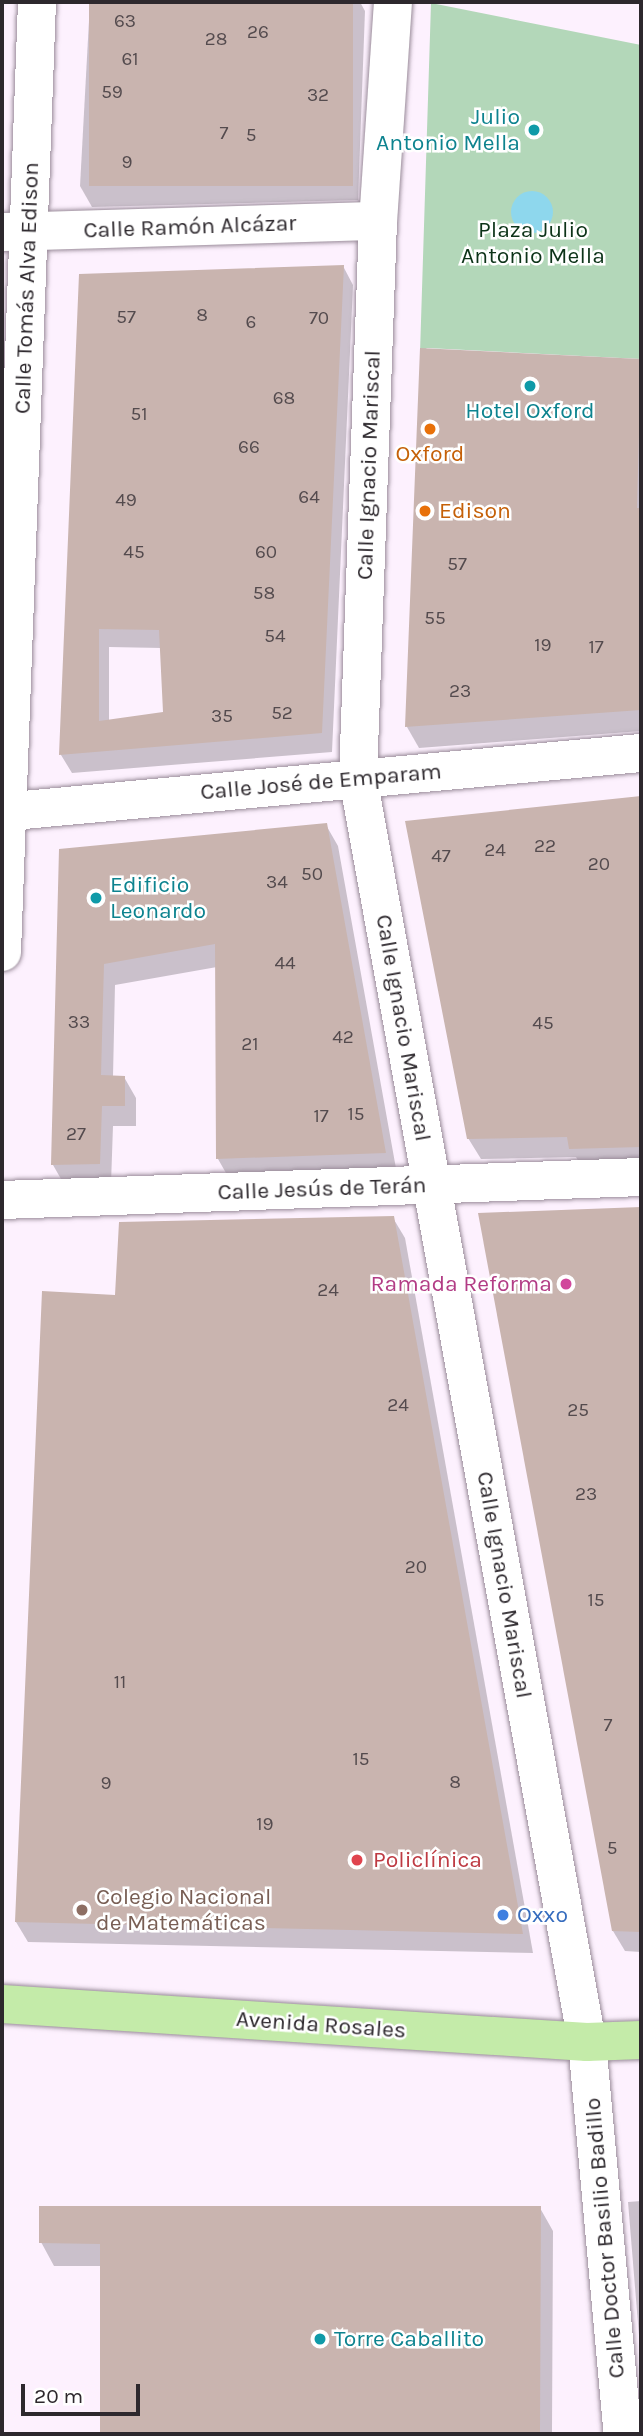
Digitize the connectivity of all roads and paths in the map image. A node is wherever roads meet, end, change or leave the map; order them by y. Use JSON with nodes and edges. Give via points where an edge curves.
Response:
{"nodes":[{"id":1,"x":37,"y":2,"type":"edge"},
{"id":2,"x":393,"y":2,"type":"edge"},
{"id":3,"x":377,"y":221,"type":"junction"},
{"id":4,"x":15,"y":232,"type":"edge"},
{"id":5,"x":10,"y":520,"type":"edge"},
{"id":6,"x":641,"y":753,"type":"edge"},
{"id":7,"x":358,"y":778,"type":"junction"},
{"id":8,"x":5,"y":811,"type":"edge"},
{"id":9,"x":2,"y":952,"type":"edge"},
{"id":10,"x":641,"y":1177,"type":"edge"},
{"id":11,"x":431,"y":1185,"type":"junction"},
{"id":12,"x":2,"y":1199,"type":"edge"},
{"id":13,"x":2,"y":2004,"type":"edge"},
{"id":14,"x":641,"y":2040,"type":"edge"},
{"id":15,"x":587,"y":2042,"type":"junction"},
{"id":16,"x":624,"y":2434,"type":"edge"}],
"edges":[{"from":1,"to":4,"type":"street","name":"Calle Tomás Alva Edison"},
{"from":2,"to":3,"type":"street","name":"Calle Ignacio Mariscal"},
{"from":3,"to":4,"type":"street","name":"Calle Ramón Alcázar"},
{"from":3,"to":7,"type":"street","name":"Calle Ignacio Mariscal"},
{"from":4,"to":5,"type":"street","name":"Calle Tomás Alva Edison"},
{"from":5,"to":8,"type":"street","name":"Calle Tomás Alva Edison"},
{"from":6,"to":7,"type":"street","name":"Calle José de Emparam"},
{"from":7,"to":8,"type":"street","name":"Calle José de Emparam"},
{"from":7,"to":11,"type":"street","name":"Calle Ignacio Mariscal"},
{"from":8,"to":9,"type":"street","name":"Calle Tomás Alva Edison"},
{"from":10,"to":11,"type":"street","name":"Calle Jesús de Terán"},
{"from":11,"to":12,"type":"street","name":"Calle Jesús de Terán"},
{"from":11,"to":15,"type":"street","name":"Calle Ignacio Mariscal"},
{"from":13,"to":15,"type":"main road","name":"Avenida Rosales"},
{"from":14,"to":15,"type":"main road","name":"Avenida Rosales"},
{"from":15,"to":16,"type":"street","name":"Calle Doctor Basilio Badillo"}]}
